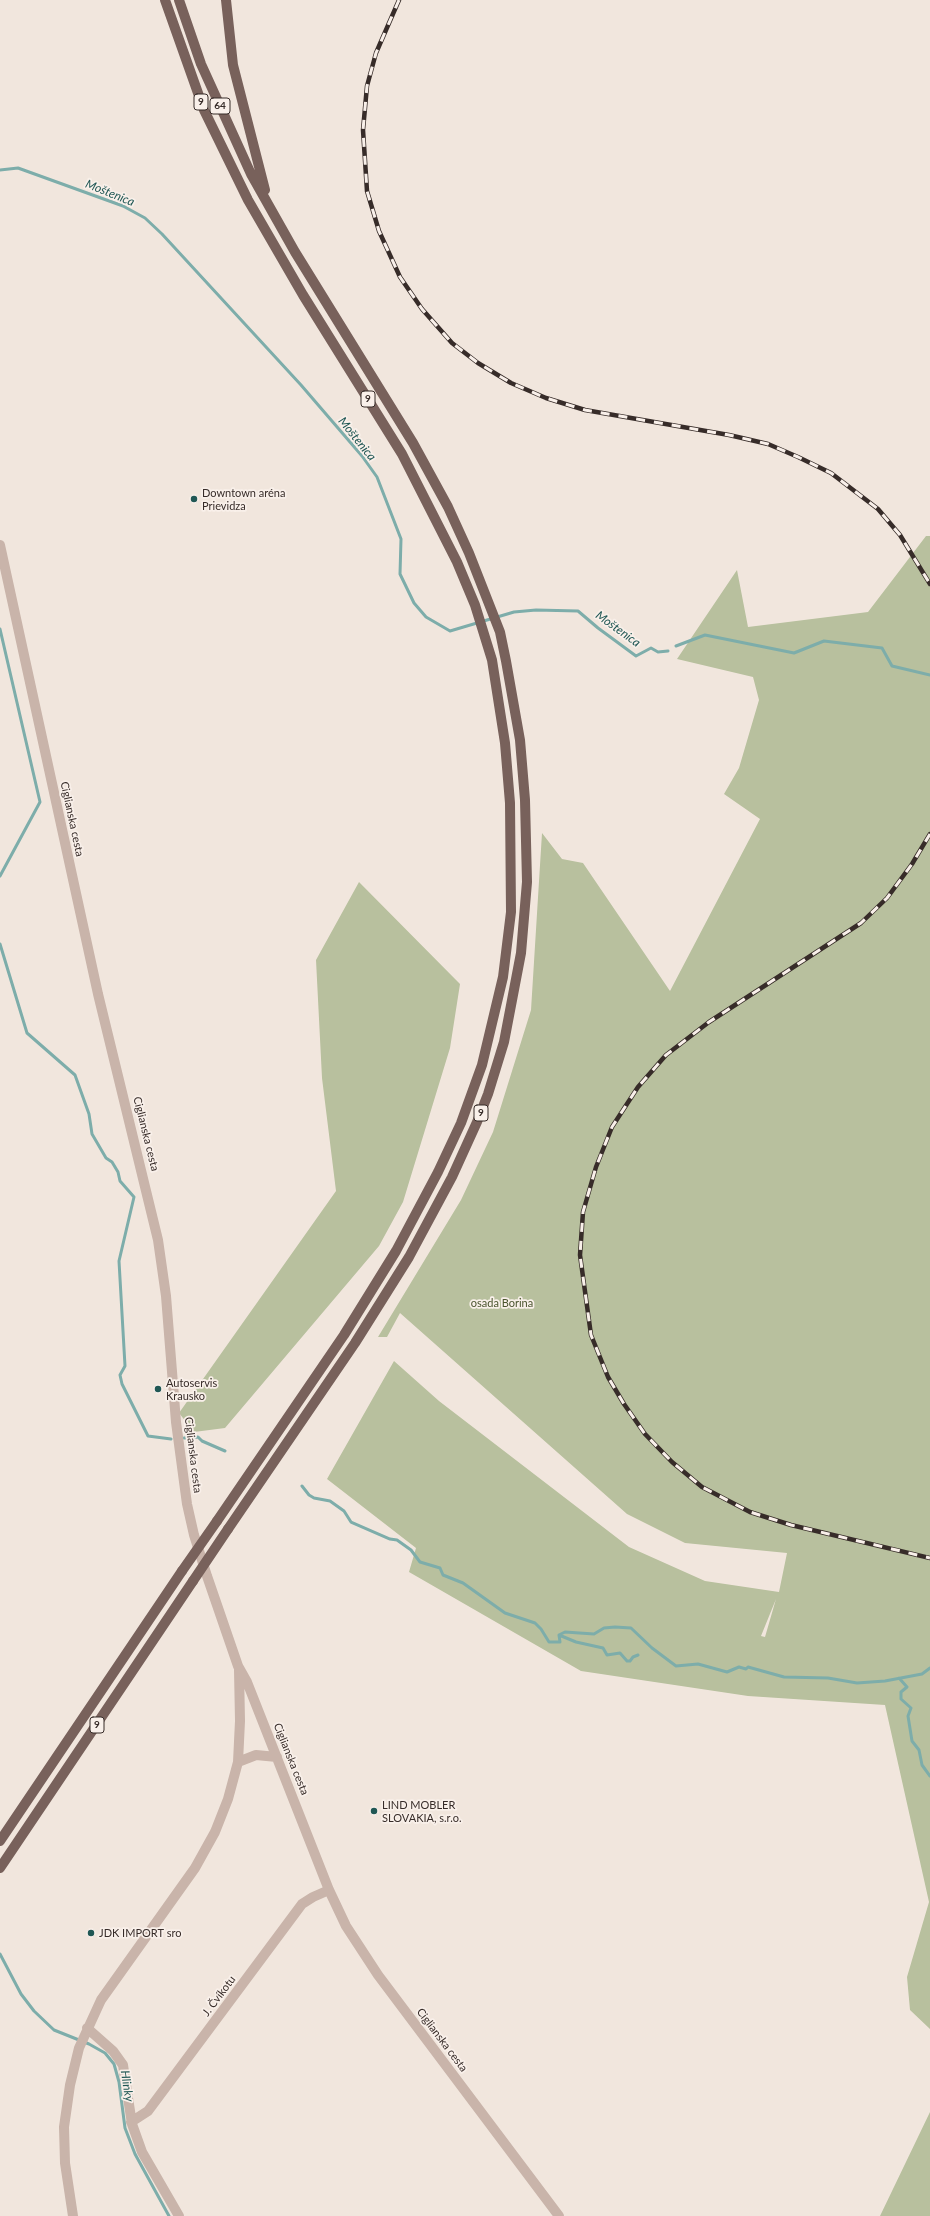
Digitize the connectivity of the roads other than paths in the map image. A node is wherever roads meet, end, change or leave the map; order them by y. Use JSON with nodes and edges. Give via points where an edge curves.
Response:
{"nodes":[{"id":1,"x":165,"y":0,"type":"edge"},
{"id":2,"x":179,"y":0,"type":"edge"},
{"id":3,"x":226,"y":0,"type":"edge"},
{"id":4,"x":270,"y":208,"type":"junction"},
{"id":5,"x":0,"y":545,"type":"edge"},
{"id":6,"x":238,"y":1666,"type":"junction"},
{"id":7,"x":277,"y":1757,"type":"junction"},
{"id":8,"x":238,"y":1762,"type":"junction"},
{"id":9,"x":0,"y":1841,"type":"edge"},
{"id":10,"x":0,"y":1868,"type":"edge"},
{"id":11,"x":330,"y":1890,"type":"junction"},
{"id":12,"x":86,"y":2032,"type":"junction"},
{"id":13,"x":131,"y":2122,"type":"junction"},
{"id":14,"x":73,"y":2216,"type":"edge"},
{"id":15,"x":180,"y":2216,"type":"edge"},
{"id":16,"x":559,"y":2216,"type":"edge"}],
"edges":[{"from":1,"to":9,"type":"main road","number":"9","bridge":true,"via":[[204,110],[236,177],[303,295],[402,454],[437,520],[475,605],[492,660],[505,744],[510,803],[512,883],[503,977],[482,1065],[461,1123],[442,1165],[396,1251],[344,1334]]},
{"from":2,"to":4,"type":"main road","number":"64","via":[[201,64],[251,174]]},
{"from":3,"to":4,"type":"main road","number":"9","via":[[233,65]]},
{"from":4,"to":10,"type":"main road","number":"9","bridge":true,"via":[[416,449],[451,514],[500,632],[513,692],[525,800],[527,882],[521,953],[512,1010],[497,1067],[477,1122],[409,1257],[355,1343]]},
{"from":5,"to":6,"type":"street","name":"Ciglianska cesta","via":[[98,994],[158,1240],[166,1296],[176,1422],[191,1521]]},
{"from":6,"to":7,"type":"street","name":"Ciglianska cesta"},
{"from":6,"to":8,"type":"street"},
{"from":7,"to":8,"type":"street","via":[[256,1755]]},
{"from":7,"to":11,"type":"street","name":"Ciglianska cesta"},
{"from":8,"to":12,"type":"street","via":[[228,1799],[215,1832],[195,1868],[101,2000]]},
{"from":11,"to":13,"type":"street","name":"J. Čvíkotu","via":[[302,1904],[148,2111]]},
{"from":11,"to":16,"type":"street","name":"Ciglianska cesta","via":[[346,1926],[378,1975]]},
{"from":12,"to":13,"type":"street","via":[[113,2051],[123,2065]]},
{"from":12,"to":14,"type":"street","via":[[70,2085],[64,2127]]},
{"from":13,"to":15,"type":"street","via":[[142,2152]]}]}
